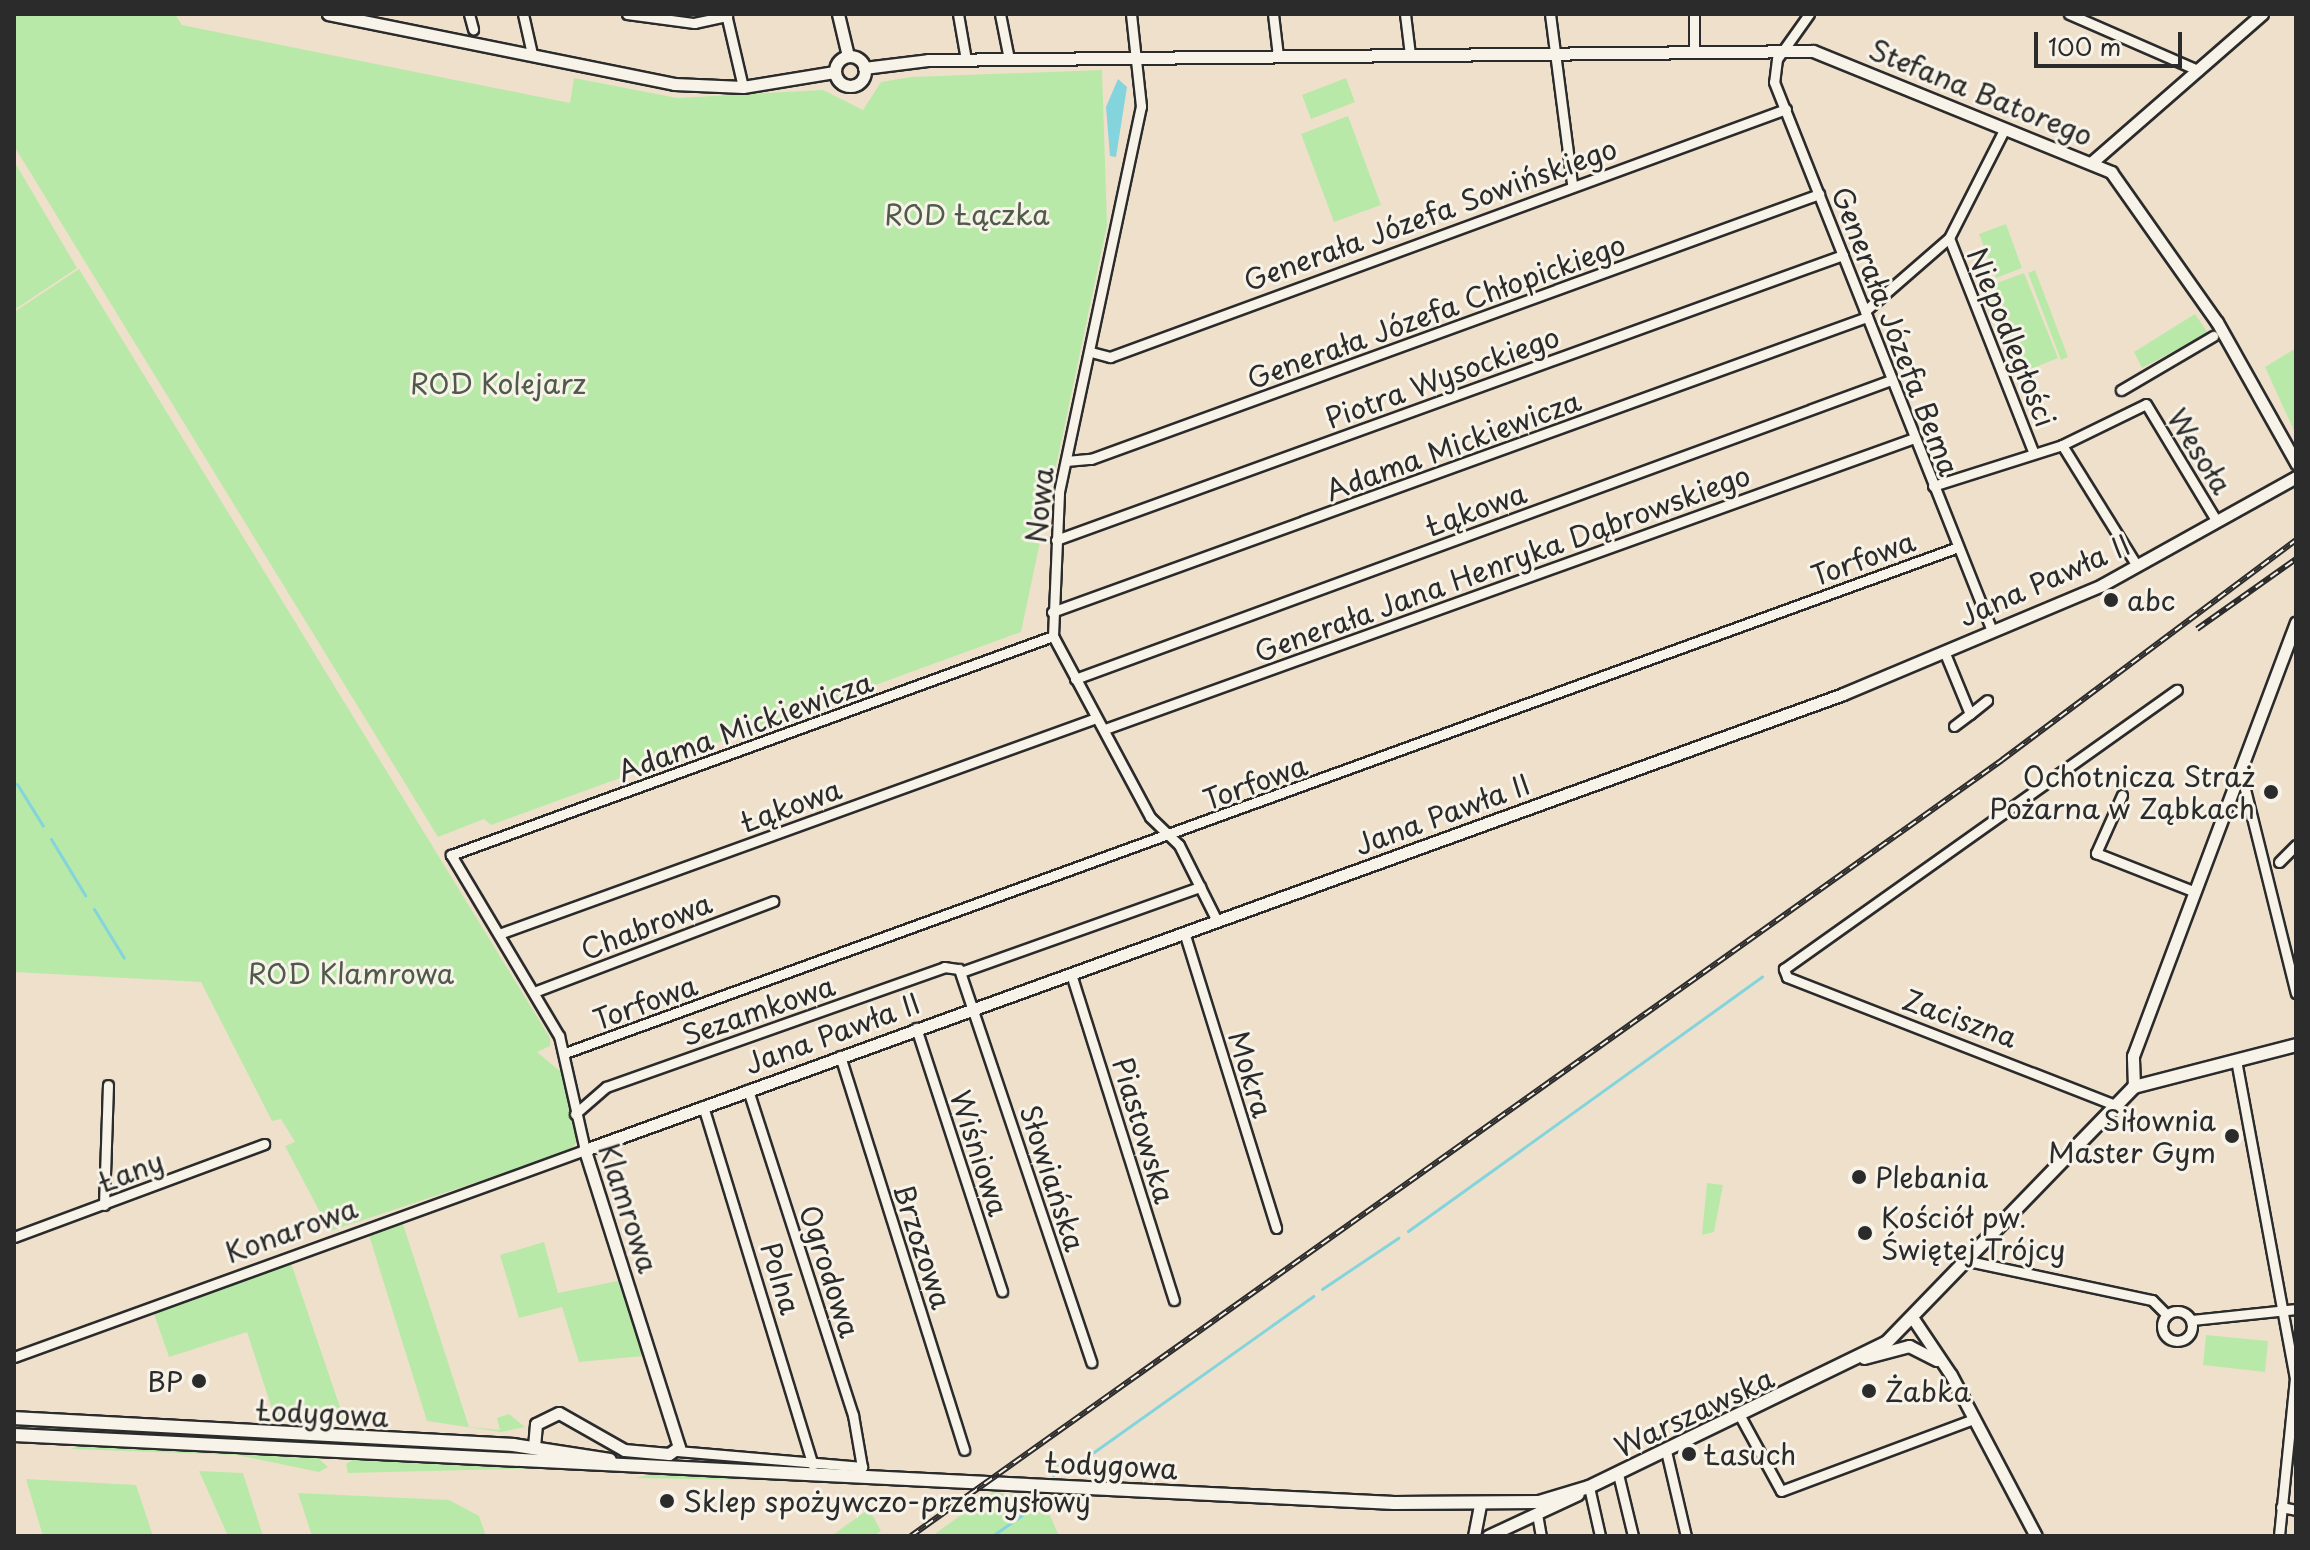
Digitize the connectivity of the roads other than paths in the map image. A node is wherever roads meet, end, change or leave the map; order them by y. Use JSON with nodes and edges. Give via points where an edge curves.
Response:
{"nodes":[{"id":1,"x":328,"y":14,"type":"edge"},
{"id":2,"x":469,"y":14,"type":"edge"},
{"id":3,"x":523,"y":14,"type":"edge"},
{"id":4,"x":627,"y":14,"type":"edge"},
{"id":5,"x":838,"y":14,"type":"edge"},
{"id":6,"x":958,"y":14,"type":"edge"},
{"id":7,"x":1000,"y":14,"type":"edge"},
{"id":8,"x":1131,"y":14,"type":"edge"},
{"id":9,"x":1273,"y":14,"type":"edge"},
{"id":10,"x":1405,"y":14,"type":"edge"},
{"id":11,"x":1550,"y":14,"type":"edge"},
{"id":12,"x":1694,"y":14,"type":"edge"},
{"id":13,"x":1809,"y":14,"type":"edge"},
{"id":14,"x":2069,"y":14,"type":"edge"},
{"id":15,"x":2262,"y":14,"type":"edge"},
{"id":16,"x":727,"y":15,"type":"edge"},
{"id":17,"x":473,"y":29,"type":"dead end"},
{"id":18,"x":1785,"y":49,"type":"junction"},
{"id":19,"x":1694,"y":50,"type":"junction"},
{"id":20,"x":1555,"y":53,"type":"junction"},
{"id":21,"x":532,"y":54,"type":"junction"},
{"id":22,"x":1410,"y":55,"type":"junction"},
{"id":23,"x":848,"y":56,"type":"junction"},
{"id":24,"x":1278,"y":56,"type":"junction"},
{"id":25,"x":1140,"y":57,"type":"junction"},
{"id":26,"x":1009,"y":59,"type":"junction"},
{"id":27,"x":966,"y":60,"type":"junction"},
{"id":28,"x":864,"y":68,"type":"junction"},
{"id":29,"x":2198,"y":70,"type":"junction"},
{"id":30,"x":835,"y":72,"type":"junction"},
{"id":31,"x":743,"y":87,"type":"junction"},
{"id":32,"x":1786,"y":109,"type":"junction"},
{"id":33,"x":2005,"y":128,"type":"junction"},
{"id":34,"x":2091,"y":163,"type":"junction"},
{"id":35,"x":1572,"y":184,"type":"junction"},
{"id":36,"x":1819,"y":194,"type":"junction"},
{"id":37,"x":1949,"y":238,"type":"junction"},
{"id":38,"x":1843,"y":255,"type":"junction"},
{"id":39,"x":1866,"y":314,"type":"junction"},
{"id":40,"x":2213,"y":336,"type":"dead end"},
{"id":41,"x":1091,"y":352,"type":"junction"},
{"id":42,"x":1891,"y":380,"type":"junction"},
{"id":43,"x":2121,"y":390,"type":"dead end"},
{"id":44,"x":1914,"y":438,"type":"junction"},
{"id":45,"x":2062,"y":445,"type":"junction"},
{"id":46,"x":2033,"y":451,"type":"junction"},
{"id":47,"x":1066,"y":461,"type":"junction"},
{"id":48,"x":2296,"y":463,"type":"edge"},
{"id":49,"x":2296,"y":477,"type":"edge"},
{"id":50,"x":1933,"y":486,"type":"junction"},
{"id":51,"x":2216,"y":520,"type":"junction"},
{"id":52,"x":1056,"y":540,"type":"junction"},
{"id":53,"x":1958,"y":547,"type":"junction"},
{"id":54,"x":2137,"y":566,"type":"junction"},
{"id":55,"x":1052,"y":612,"type":"junction"},
{"id":56,"x":2296,"y":623,"type":"edge"},
{"id":57,"x":1992,"y":631,"type":"junction"},
{"id":58,"x":1053,"y":636,"type":"junction"},
{"id":59,"x":2292,"y":639,"type":"edge"},
{"id":60,"x":1944,"y":651,"type":"junction"},
{"id":61,"x":1075,"y":679,"type":"junction"},
{"id":62,"x":2177,"y":690,"type":"dead end"},
{"id":63,"x":1987,"y":700,"type":"dead end"},
{"id":64,"x":1970,"y":714,"type":"junction"},
{"id":65,"x":1096,"y":718,"type":"junction"},
{"id":66,"x":1954,"y":726,"type":"dead end"},
{"id":67,"x":1105,"y":729,"type":"junction"},
{"id":68,"x":2239,"y":766,"type":"junction"},
{"id":69,"x":2122,"y":795,"type":"dead end"},
{"id":70,"x":1170,"y":836,"type":"junction"},
{"id":71,"x":2296,"y":845,"type":"edge"},
{"id":72,"x":451,"y":855,"type":"joint"},
{"id":73,"x":2279,"y":862,"type":"dead end"},
{"id":74,"x":1200,"y":887,"type":"junction"},
{"id":75,"x":2193,"y":891,"type":"junction"},
{"id":76,"x":773,"y":901,"type":"dead end"},
{"id":77,"x":1217,"y":921,"type":"junction"},
{"id":78,"x":1184,"y":932,"type":"junction"},
{"id":79,"x":499,"y":934,"type":"junction"},
{"id":80,"x":961,"y":972,"type":"junction"},
{"id":81,"x":1071,"y":974,"type":"junction"},
{"id":82,"x":534,"y":992,"type":"junction"},
{"id":83,"x":2296,"y":993,"type":"edge"},
{"id":84,"x":973,"y":1008,"type":"junction"},
{"id":85,"x":916,"y":1028,"type":"junction"},
{"id":86,"x":2296,"y":1045,"type":"edge"},
{"id":87,"x":565,"y":1053,"type":"junction"},
{"id":88,"x":840,"y":1056,"type":"junction"},
{"id":89,"x":2236,"y":1060,"type":"junction"},
{"id":90,"x":108,"y":1085,"type":"dead end"},
{"id":91,"x":2134,"y":1087,"type":"junction"},
{"id":92,"x":748,"y":1090,"type":"junction"},
{"id":93,"x":2115,"y":1105,"type":"junction"},
{"id":94,"x":703,"y":1106,"type":"junction"},
{"id":95,"x":575,"y":1114,"type":"junction"},
{"id":96,"x":264,"y":1144,"type":"dead end"},
{"id":97,"x":585,"y":1150,"type":"junction"},
{"id":98,"x":104,"y":1205,"type":"junction"},
{"id":99,"x":1276,"y":1228,"type":"dead end"},
{"id":100,"x":14,"y":1237,"type":"edge"},
{"id":101,"x":1973,"y":1262,"type":"dead end"},
{"id":102,"x":1002,"y":1291,"type":"dead end"},
{"id":103,"x":1174,"y":1300,"type":"dead end"},
{"id":104,"x":2292,"y":1310,"type":"edge"},
{"id":105,"x":2167,"y":1315,"type":"junction"},
{"id":106,"x":1914,"y":1320,"type":"junction"},
{"id":107,"x":2192,"y":1320,"type":"junction"},
{"id":108,"x":14,"y":1357,"type":"edge"},
{"id":109,"x":1856,"y":1361,"type":"junction"},
{"id":110,"x":1091,"y":1362,"type":"dead end"},
{"id":111,"x":1951,"y":1375,"type":"junction"},
{"id":112,"x":1740,"y":1416,"type":"junction"},
{"id":113,"x":14,"y":1418,"type":"edge"},
{"id":114,"x":1974,"y":1419,"type":"junction"},
{"id":115,"x":14,"y":1435,"type":"edge"},
{"id":116,"x":534,"y":1447,"type":"junction"},
{"id":117,"x":964,"y":1450,"type":"dead end"},
{"id":118,"x":677,"y":1451,"type":"junction"},
{"id":119,"x":1666,"y":1451,"type":"junction"},
{"id":120,"x":530,"y":1461,"type":"junction"},
{"id":121,"x":629,"y":1465,"type":"junction"},
{"id":122,"x":813,"y":1465,"type":"junction"},
{"id":123,"x":1618,"y":1474,"type":"junction"},
{"id":124,"x":1589,"y":1487,"type":"junction"},
{"id":125,"x":1480,"y":1506,"type":"junction"},
{"id":126,"x":2281,"y":1507,"type":"junction"},
{"id":127,"x":2296,"y":1510,"type":"edge"},
{"id":128,"x":1537,"y":1514,"type":"junction"},
{"id":129,"x":1474,"y":1536,"type":"edge"},
{"id":130,"x":1488,"y":1536,"type":"edge"},
{"id":131,"x":1541,"y":1536,"type":"edge"},
{"id":132,"x":1600,"y":1536,"type":"edge"},
{"id":133,"x":1633,"y":1536,"type":"edge"},
{"id":134,"x":1686,"y":1536,"type":"edge"},
{"id":135,"x":2036,"y":1536,"type":"edge"},
{"id":136,"x":2279,"y":1536,"type":"edge"}],
"edges":[{"from":1,"to":21,"type":"street"},
{"from":2,"to":17,"type":"street"},
{"from":3,"to":21,"type":"street"},
{"from":4,"to":16,"type":"street","via":[[694,23]]},
{"from":5,"to":23,"type":"street"},
{"from":6,"to":27,"type":"street"},
{"from":7,"to":26,"type":"street"},
{"from":8,"to":25,"type":"street","name":"Nowa"},
{"from":9,"to":24,"type":"street"},
{"from":10,"to":22,"type":"street"},
{"from":11,"to":20,"type":"street"},
{"from":12,"to":19,"type":"street"},
{"from":13,"to":18,"type":"street"},
{"from":14,"to":29,"type":"street"},
{"from":15,"to":29,"type":"street"},
{"from":16,"to":31,"type":"street"},
{"from":18,"to":19,"type":"street","name":"Stefana Batorego"},
{"from":18,"to":32,"type":"street","name":"Generała Józefa Bema","via":[[1773,74]]},
{"from":18,"to":33,"type":"street","name":"Stefana Batorego","via":[[1813,51]]},
{"from":19,"to":20,"type":"street","name":"Stefana Batorego"},
{"from":20,"to":22,"type":"street","name":"Stefana Batorego"},
{"from":20,"to":35,"type":"street"},
{"from":21,"to":31,"type":"street","via":[[656,81]]},
{"from":22,"to":24,"type":"street","name":"Stefana Batorego"},
{"from":23,"to":28,"type":"street"},
{"from":23,"to":30,"type":"street"},
{"from":24,"to":25,"type":"street","name":"Stefana Batorego"},
{"from":25,"to":26,"type":"street","name":"Stefana Batorego"},
{"from":25,"to":41,"type":"street","name":"Nowa","via":[[1139,123]]},
{"from":26,"to":27,"type":"street","name":"Stefana Batorego"},
{"from":27,"to":28,"type":"street","name":"Stefana Batorego"},
{"from":28,"to":30,"type":"street","name":"Stefana Batorego","via":[[850,86]]},
{"from":29,"to":34,"type":"street"},
{"from":30,"to":31,"type":"street"},
{"from":32,"to":35,"type":"street","name":"Generała Józefa Sowińskiego"},
{"from":32,"to":36,"type":"street","name":"Generała Józefa Bema"},
{"from":33,"to":34,"type":"street","name":"Stefana Batorego"},
{"from":33,"to":37,"type":"street","name":"Adama Mickiewicza"},
{"from":34,"to":48,"type":"street","name":"Stefana Batorego","via":[[2115,175],[2162,237]]},
{"from":35,"to":41,"type":"street","name":"Generała Józefa Sowińskiego","via":[[1112,356]]},
{"from":36,"to":38,"type":"street","name":"Generała Józefa Bema"},
{"from":36,"to":47,"type":"street","name":"Generała Józefa Chłopickiego","via":[[1121,448]]},
{"from":37,"to":39,"type":"street","name":"Adama Mickiewicza"},
{"from":37,"to":46,"type":"street","name":"Niepodległości"},
{"from":38,"to":39,"type":"street","name":"Generała Józefa Bema"},
{"from":38,"to":52,"type":"street","name":"Piotra Wysockiego"},
{"from":39,"to":42,"type":"street","name":"Generała Józefa Bema"},
{"from":39,"to":55,"type":"street","name":"Adama Mickiewicza"},
{"from":40,"to":43,"type":"street"},
{"from":41,"to":47,"type":"street","name":"Nowa"},
{"from":42,"to":44,"type":"street","name":"Generała Józefa Bema"},
{"from":42,"to":61,"type":"street","name":"Łąkowa"},
{"from":44,"to":50,"type":"street","name":"Generała Józefa Bema"},
{"from":44,"to":67,"type":"street","name":"Generała Jana Henryka Dąbrowskiego"},
{"from":45,"to":46,"type":"street"},
{"from":45,"to":51,"type":"street","name":"Wesoła","via":[[2146,404]]},
{"from":45,"to":54,"type":"street","name":"Niepodległości"},
{"from":46,"to":50,"type":"street"},
{"from":47,"to":52,"type":"street","name":"Nowa"},
{"from":49,"to":51,"type":"street","name":"Jana Pawła II"},
{"from":50,"to":53,"type":"street","name":"Generała Józefa Bema"},
{"from":51,"to":54,"type":"street","name":"Jana Pawła II"},
{"from":52,"to":55,"type":"street","name":"Nowa"},
{"from":53,"to":57,"type":"street","name":"Generała Józefa Bema"},
{"from":53,"to":70,"type":"street","name":"Torfowa"},
{"from":54,"to":57,"type":"street","name":"Jana Pawła II"},
{"from":55,"to":58,"type":"street","name":"Nowa"},
{"from":56,"to":59,"type":"street"},
{"from":57,"to":60,"type":"street","name":"Jana Pawła II"},
{"from":58,"to":61,"type":"street","name":"Nowa"},
{"from":58,"to":72,"type":"street","name":"Adama Mickiewicza"},
{"from":59,"to":68,"type":"street"},
{"from":60,"to":64,"type":"street"},
{"from":60,"to":77,"type":"street","name":"Jana Pawła II"},
{"from":61,"to":65,"type":"street","name":"Nowa"},
{"from":62,"to":93,"type":"street","name":"Zaciszna","via":[[1849,925],[1792,958],[1787,977]]},
{"from":63,"to":64,"type":"street"},
{"from":64,"to":66,"type":"street"},
{"from":65,"to":67,"type":"street","name":"Nowa"},
{"from":65,"to":79,"type":"street","name":"Łąkowa"},
{"from":67,"to":70,"type":"street","name":"Nowa","via":[[1150,817]]},
{"from":68,"to":75,"type":"street"},
{"from":68,"to":83,"type":"street"},
{"from":69,"to":75,"type":"street","via":[[2096,853]]},
{"from":70,"to":74,"type":"street","name":"Nowa"},
{"from":70,"to":87,"type":"street","name":"Torfowa"},
{"from":71,"to":73,"type":"street"},
{"from":72,"to":79,"type":"street","name":"Klamrowa"},
{"from":74,"to":77,"type":"street","name":"Nowa"},
{"from":74,"to":80,"type":"street","name":"Sezamkowa"},
{"from":75,"to":91,"type":"street","via":[[2133,1056]]},
{"from":76,"to":82,"type":"street","name":"Chabrowa"},
{"from":77,"to":78,"type":"street","name":"Jana Pawła II"},
{"from":78,"to":81,"type":"street","name":"Jana Pawła II"},
{"from":78,"to":99,"type":"street","name":"Mokra"},
{"from":79,"to":82,"type":"street","name":"Klamrowa"},
{"from":80,"to":84,"type":"street"},
{"from":80,"to":95,"type":"street","name":"Sezamkowa","via":[[944,967],[606,1087]]},
{"from":81,"to":84,"type":"street","name":"Jana Pawła II"},
{"from":81,"to":103,"type":"street","name":"Piastowska"},
{"from":82,"to":87,"type":"street","name":"Klamrowa"},
{"from":84,"to":85,"type":"street","name":"Jana Pawła II"},
{"from":84,"to":110,"type":"street","name":"Słowiańska"},
{"from":85,"to":88,"type":"street","name":"Jana Pawła II"},
{"from":85,"to":102,"type":"street","name":"Wiśniowa"},
{"from":86,"to":89,"type":"main road"},
{"from":87,"to":95,"type":"street","name":"Klamrowa"},
{"from":88,"to":92,"type":"street","name":"Jana Pawła II"},
{"from":88,"to":117,"type":"street","name":"Brzozowa"},
{"from":89,"to":91,"type":"main road"},
{"from":89,"to":104,"type":"street"},
{"from":90,"to":98,"type":"street"},
{"from":91,"to":93,"type":"main road","name":"Warszawska"},
{"from":92,"to":94,"type":"street","name":"Jana Pawła II"},
{"from":92,"to":122,"type":"street","name":"Ogrodowa","via":[[853,1415],[862,1467]]},
{"from":93,"to":106,"type":"main road","name":"Warszawska","via":[[1965,1255]]},
{"from":94,"to":97,"type":"street","name":"Jana Pawła II"},
{"from":94,"to":122,"type":"street","name":"Polna"},
{"from":95,"to":97,"type":"street","name":"Klamrowa"},
{"from":96,"to":98,"type":"street","name":"Łany"},
{"from":97,"to":108,"type":"street","name":"Konarowa"},
{"from":97,"to":118,"type":"street","name":"Klamrowa"},
{"from":98,"to":100,"type":"street","name":"Łany"},
{"from":101,"to":105,"type":"street","via":[[2152,1300]]},
{"from":104,"to":107,"type":"street"},
{"from":104,"to":126,"type":"street","via":[[2296,1399]]},
{"from":105,"to":107,"type":"street","via":[[2179,1310]]},
{"from":105,"to":107,"type":"street","via":[[2162,1329],[2172,1340],[2188,1337]]},
{"from":106,"to":109,"type":"main road","name":"Warszawska"},
{"from":106,"to":111,"type":"street"},
{"from":109,"to":111,"type":"street","via":[[1914,1347]]},
{"from":109,"to":112,"type":"main road","name":"Warszawska"},
{"from":111,"to":114,"type":"street"},
{"from":112,"to":114,"type":"street","via":[[1781,1491]]},
{"from":112,"to":119,"type":"main road","name":"Warszawska"},
{"from":113,"to":116,"type":"main road","name":"Łodygowa"},
{"from":114,"to":135,"type":"street"},
{"from":115,"to":120,"type":"main road","name":"Łodygowa"},
{"from":116,"to":118,"type":"street","via":[[541,1421],[563,1414],[624,1450]]},
{"from":116,"to":120,"type":"street"},
{"from":116,"to":121,"type":"main road","name":"Łodygowa"},
{"from":118,"to":122,"type":"street"},
{"from":119,"to":123,"type":"main road","name":"Warszawska"},
{"from":119,"to":134,"type":"street"},
{"from":120,"to":121,"type":"main road","name":"Łodygowa"},
{"from":121,"to":125,"type":"main road","name":"Łodygowa"},
{"from":123,"to":124,"type":"main road","name":"Warszawska"},
{"from":123,"to":133,"type":"street"},
{"from":124,"to":125,"type":"main road","name":"Łodygowa","via":[[1539,1502]]},
{"from":124,"to":128,"type":"street","name":"Warszawska"},
{"from":124,"to":132,"type":"street"},
{"from":125,"to":129,"type":"street"},
{"from":126,"to":127,"type":"street"},
{"from":126,"to":136,"type":"street"},
{"from":128,"to":130,"type":"street","name":"Warszawska"},
{"from":128,"to":131,"type":"street"}]}
